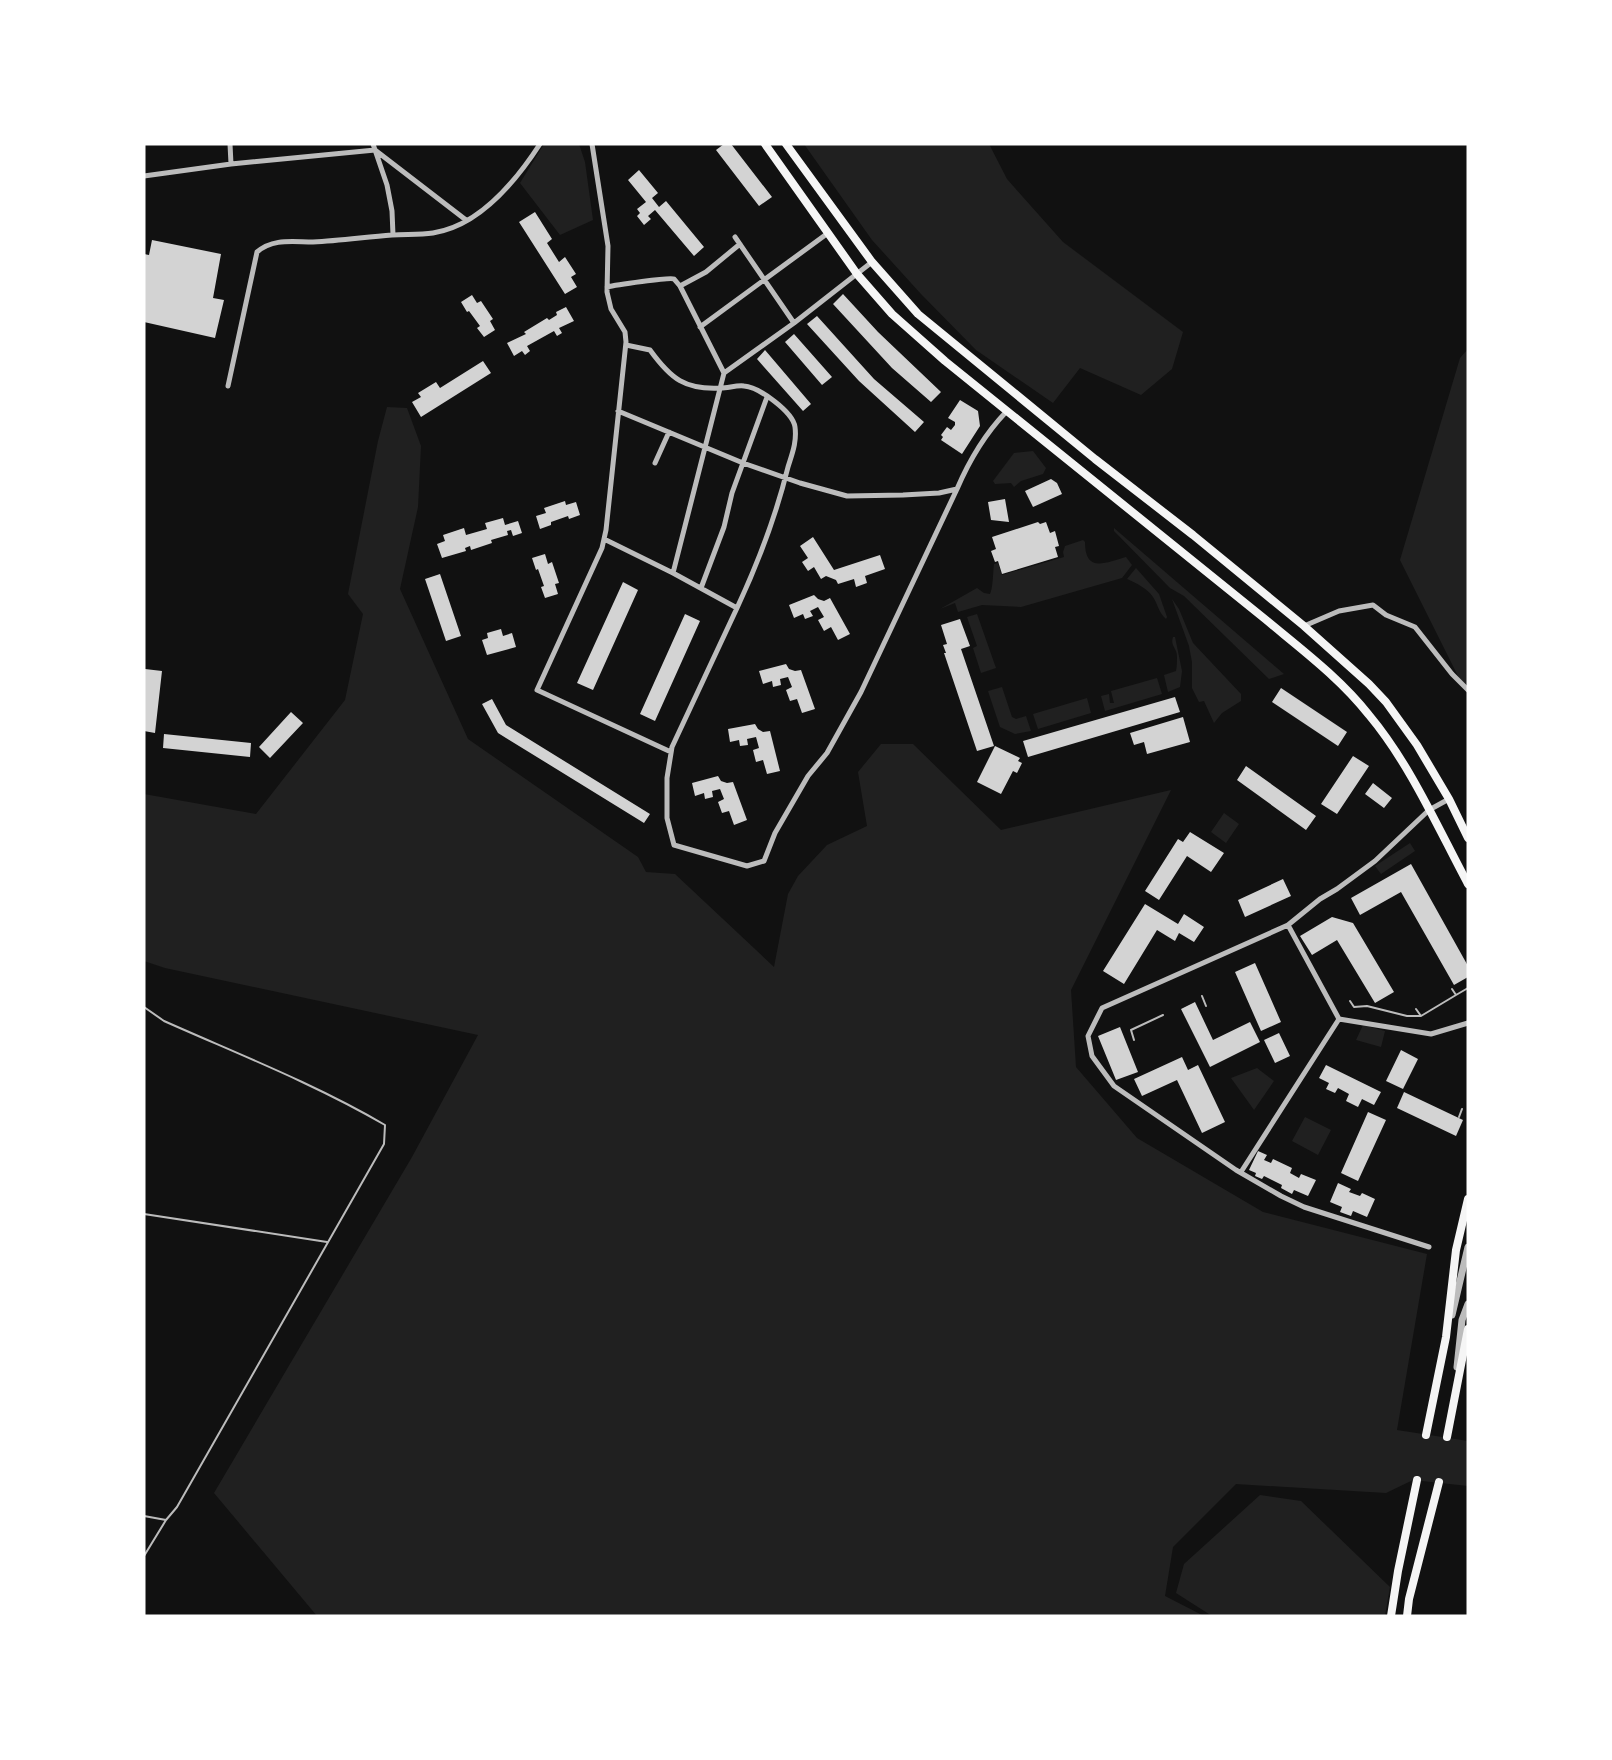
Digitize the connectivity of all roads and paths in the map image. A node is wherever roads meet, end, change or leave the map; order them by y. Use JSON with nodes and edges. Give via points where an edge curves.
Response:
{"nodes":[{"id":1,"x":230,"y":144,"type":"edge"},
{"id":2,"x":540,"y":144,"type":"edge"},
{"id":3,"x":592,"y":144,"type":"edge"},
{"id":4,"x":765,"y":144,"type":"edge"},
{"id":5,"x":786,"y":144,"type":"edge"},
{"id":6,"x":374,"y":147,"type":"edge"},
{"id":7,"x":231,"y":164,"type":"junction"},
{"id":8,"x":144,"y":176,"type":"edge"},
{"id":9,"x":466,"y":220,"type":"junction"},
{"id":10,"x":828,"y":233,"type":"junction"},
{"id":11,"x":393,"y":235,"type":"junction"},
{"id":12,"x":735,"y":237,"type":"dead end"},
{"id":13,"x":740,"y":244,"type":"junction"},
{"id":14,"x":872,"y":262,"type":"junction"},
{"id":15,"x":857,"y":274,"type":"junction"},
{"id":16,"x":764,"y":279,"type":"junction"},
{"id":17,"x":680,"y":286,"type":"junction"},
{"id":18,"x":607,"y":287,"type":"junction"},
{"id":19,"x":794,"y":323,"type":"junction"},
{"id":20,"x":700,"y":327,"type":"junction"},
{"id":21,"x":626,"y":345,"type":"junction"},
{"id":22,"x":724,"y":373,"type":"junction"},
{"id":23,"x":228,"y":386,"type":"dead end"},
{"id":24,"x":720,"y":388,"type":"junction"},
{"id":25,"x":767,"y":397,"type":"junction"},
{"id":26,"x":618,"y":411,"type":"junction"},
{"id":27,"x":1006,"y":412,"type":"junction"},
{"id":28,"x":669,"y":432,"type":"junction"},
{"id":29,"x":705,"y":447,"type":"junction"},
{"id":30,"x":656,"y":463,"type":"dead end"},
{"id":31,"x":743,"y":463,"type":"junction"},
{"id":32,"x":786,"y":478,"type":"junction"},
{"id":33,"x":957,"y":489,"type":"junction"},
{"id":34,"x":604,"y":539,"type":"junction"},
{"id":35,"x":674,"y":573,"type":"junction"},
{"id":36,"x":701,"y":588,"type":"junction"},
{"id":37,"x":737,"y":608,"type":"junction"},
{"id":38,"x":1304,"y":626,"type":"junction"},
{"id":39,"x":1468,"y":690,"type":"edge"},
{"id":40,"x":671,"y":752,"type":"junction"},
{"id":41,"x":1449,"y":799,"type":"junction"},
{"id":42,"x":1429,"y":810,"type":"junction"},
{"id":43,"x":1468,"y":838,"type":"edge"},
{"id":44,"x":1468,"y":884,"type":"edge"},
{"id":45,"x":1288,"y":926,"type":"junction"},
{"id":46,"x":1468,"y":988,"type":"edge"},
{"id":47,"x":1452,"y":989,"type":"dead end"},
{"id":48,"x":1456,"y":995,"type":"junction"},
{"id":49,"x":1202,"y":996,"type":"dead end"},
{"id":50,"x":1350,"y":1001,"type":"dead end"},
{"id":51,"x":1206,"y":1006,"type":"dead end"},
{"id":52,"x":144,"y":1007,"type":"edge"},
{"id":53,"x":1416,"y":1009,"type":"dead end"},
{"id":54,"x":1162,"y":1015,"type":"dead end"},
{"id":55,"x":1420,"y":1016,"type":"junction"},
{"id":56,"x":1339,"y":1019,"type":"junction"},
{"id":57,"x":1468,"y":1023,"type":"edge"},
{"id":58,"x":1134,"y":1040,"type":"dead end"},
{"id":59,"x":1462,"y":1109,"type":"dead end"},
{"id":60,"x":1459,"y":1117,"type":"dead end"},
{"id":61,"x":1241,"y":1172,"type":"junction"},
{"id":62,"x":1468,"y":1198,"type":"edge"},
{"id":63,"x":144,"y":1214,"type":"edge"},
{"id":64,"x":327,"y":1242,"type":"junction"},
{"id":65,"x":1429,"y":1247,"type":"dead end"},
{"id":66,"x":1468,"y":1247,"type":"edge"},
{"id":67,"x":1468,"y":1304,"type":"edge"},
{"id":68,"x":1468,"y":1329,"type":"edge"},
{"id":69,"x":1446,"y":1337,"type":"junction"},
{"id":70,"x":1455,"y":1393,"type":"junction"},
{"id":71,"x":1426,"y":1434,"type":"dead end"},
{"id":72,"x":1447,"y":1437,"type":"dead end"},
{"id":73,"x":1417,"y":1480,"type":"dead end"},
{"id":74,"x":1439,"y":1482,"type":"dead end"},
{"id":75,"x":144,"y":1516,"type":"edge"},
{"id":76,"x":166,"y":1520,"type":"junction"},
{"id":77,"x":144,"y":1556,"type":"edge"},
{"id":78,"x":1391,"y":1616,"type":"edge"},
{"id":79,"x":1407,"y":1616,"type":"edge"}],
"edges":[{"from":1,"to":7,"type":"street"},
{"from":2,"to":9,"type":"street","via":[[500,196]]},
{"from":3,"to":18,"type":"street","via":[[608,246]]},
{"from":4,"to":10,"type":"main road"},
{"from":5,"to":14,"type":"main road"},
{"from":6,"to":7,"type":"street"},
{"from":6,"to":9,"type":"street"},
{"from":6,"to":11,"type":"street","via":[[387,184]]},
{"from":7,"to":8,"type":"street"},
{"from":9,"to":11,"type":"street","via":[[434,233]]},
{"from":10,"to":15,"type":"main road"},
{"from":10,"to":16,"type":"street"},
{"from":11,"to":23,"type":"street","via":[[322,242],[291,240],[265,245],[257,252]]},
{"from":12,"to":13,"type":"street"},
{"from":13,"to":16,"type":"street"},
{"from":13,"to":17,"type":"street","via":[[706,272]]},
{"from":14,"to":15,"type":"street"},
{"from":14,"to":38,"type":"main road","via":[[899,295],[944,335]]},
{"from":15,"to":19,"type":"street"},
{"from":15,"to":27,"type":"main road","via":[[892,314]]},
{"from":16,"to":19,"type":"street"},
{"from":16,"to":20,"type":"street"},
{"from":17,"to":18,"type":"street","via":[[667,278]]},
{"from":17,"to":20,"type":"street"},
{"from":18,"to":21,"type":"street","via":[[611,309],[625,333]]},
{"from":19,"to":22,"type":"street"},
{"from":20,"to":22,"type":"street"},
{"from":21,"to":24,"type":"street","via":[[650,350],[669,374],[686,386]]},
{"from":21,"to":26,"type":"street"},
{"from":22,"to":24,"type":"street"},
{"from":24,"to":25,"type":"street","via":[[744,385]]},
{"from":24,"to":29,"type":"street"},
{"from":25,"to":31,"type":"street"},
{"from":25,"to":32,"type":"street","via":[[788,413],[795,425],[796,442]]},
{"from":26,"to":28,"type":"street"},
{"from":26,"to":34,"type":"street"},
{"from":27,"to":33,"type":"street","via":[[974,454]]},
{"from":27,"to":42,"type":"main road","via":[[1337,681],[1385,736]]},
{"from":28,"to":29,"type":"street"},
{"from":28,"to":30,"type":"street"},
{"from":29,"to":31,"type":"street"},
{"from":29,"to":35,"type":"street"},
{"from":31,"to":32,"type":"street"},
{"from":31,"to":36,"type":"street"},
{"from":32,"to":33,"type":"street","via":[[859,497]]},
{"from":32,"to":37,"type":"street"},
{"from":33,"to":40,"type":"street","via":[[861,692],[775,833],[764,861],[747,866],[674,845],[667,818]]},
{"from":34,"to":35,"type":"street"},
{"from":34,"to":40,"type":"street","via":[[537,690]]},
{"from":35,"to":36,"type":"street"},
{"from":36,"to":37,"type":"street"},
{"from":37,"to":40,"type":"street"},
{"from":38,"to":39,"type":"street","via":[[1339,611],[1373,605],[1415,627]]},
{"from":38,"to":41,"type":"main road","via":[[1386,702]]},
{"from":41,"to":42,"type":"street"},
{"from":41,"to":43,"type":"main road"},
{"from":42,"to":44,"type":"main road"},
{"from":42,"to":45,"type":"street","via":[[1375,861]]},
{"from":45,"to":56,"type":"street"},
{"from":45,"to":61,"type":"street","via":[[1102,1008],[1089,1036],[1092,1056],[1114,1086]]},
{"from":46,"to":48,"type":"lane"},
{"from":47,"to":48,"type":"lane"},
{"from":48,"to":55,"type":"lane"},
{"from":49,"to":51,"type":"lane"},
{"from":50,"to":55,"type":"lane","via":[[1354,1006]]},
{"from":52,"to":64,"type":"lane","via":[[164,1021],[354,1106],[385,1125],[384,1144]]},
{"from":53,"to":55,"type":"lane"},
{"from":54,"to":58,"type":"lane","via":[[1131,1030]]},
{"from":56,"to":57,"type":"street","via":[[1431,1034]]},
{"from":56,"to":61,"type":"street"},
{"from":59,"to":60,"type":"lane"},
{"from":61,"to":65,"type":"street","via":[[1304,1207]]},
{"from":62,"to":69,"type":"main road","via":[[1456,1250]]},
{"from":63,"to":64,"type":"lane"},
{"from":64,"to":76,"type":"lane","via":[[177,1507]]},
{"from":66,"to":69,"type":"street"},
{"from":67,"to":70,"type":"street","via":[[1462,1320]]},
{"from":68,"to":70,"type":"main road"},
{"from":69,"to":71,"type":"main road"},
{"from":70,"to":72,"type":"main road"},
{"from":73,"to":78,"type":"main road"},
{"from":74,"to":79,"type":"main road"},
{"from":75,"to":76,"type":"lane"},
{"from":76,"to":77,"type":"lane"}]}
